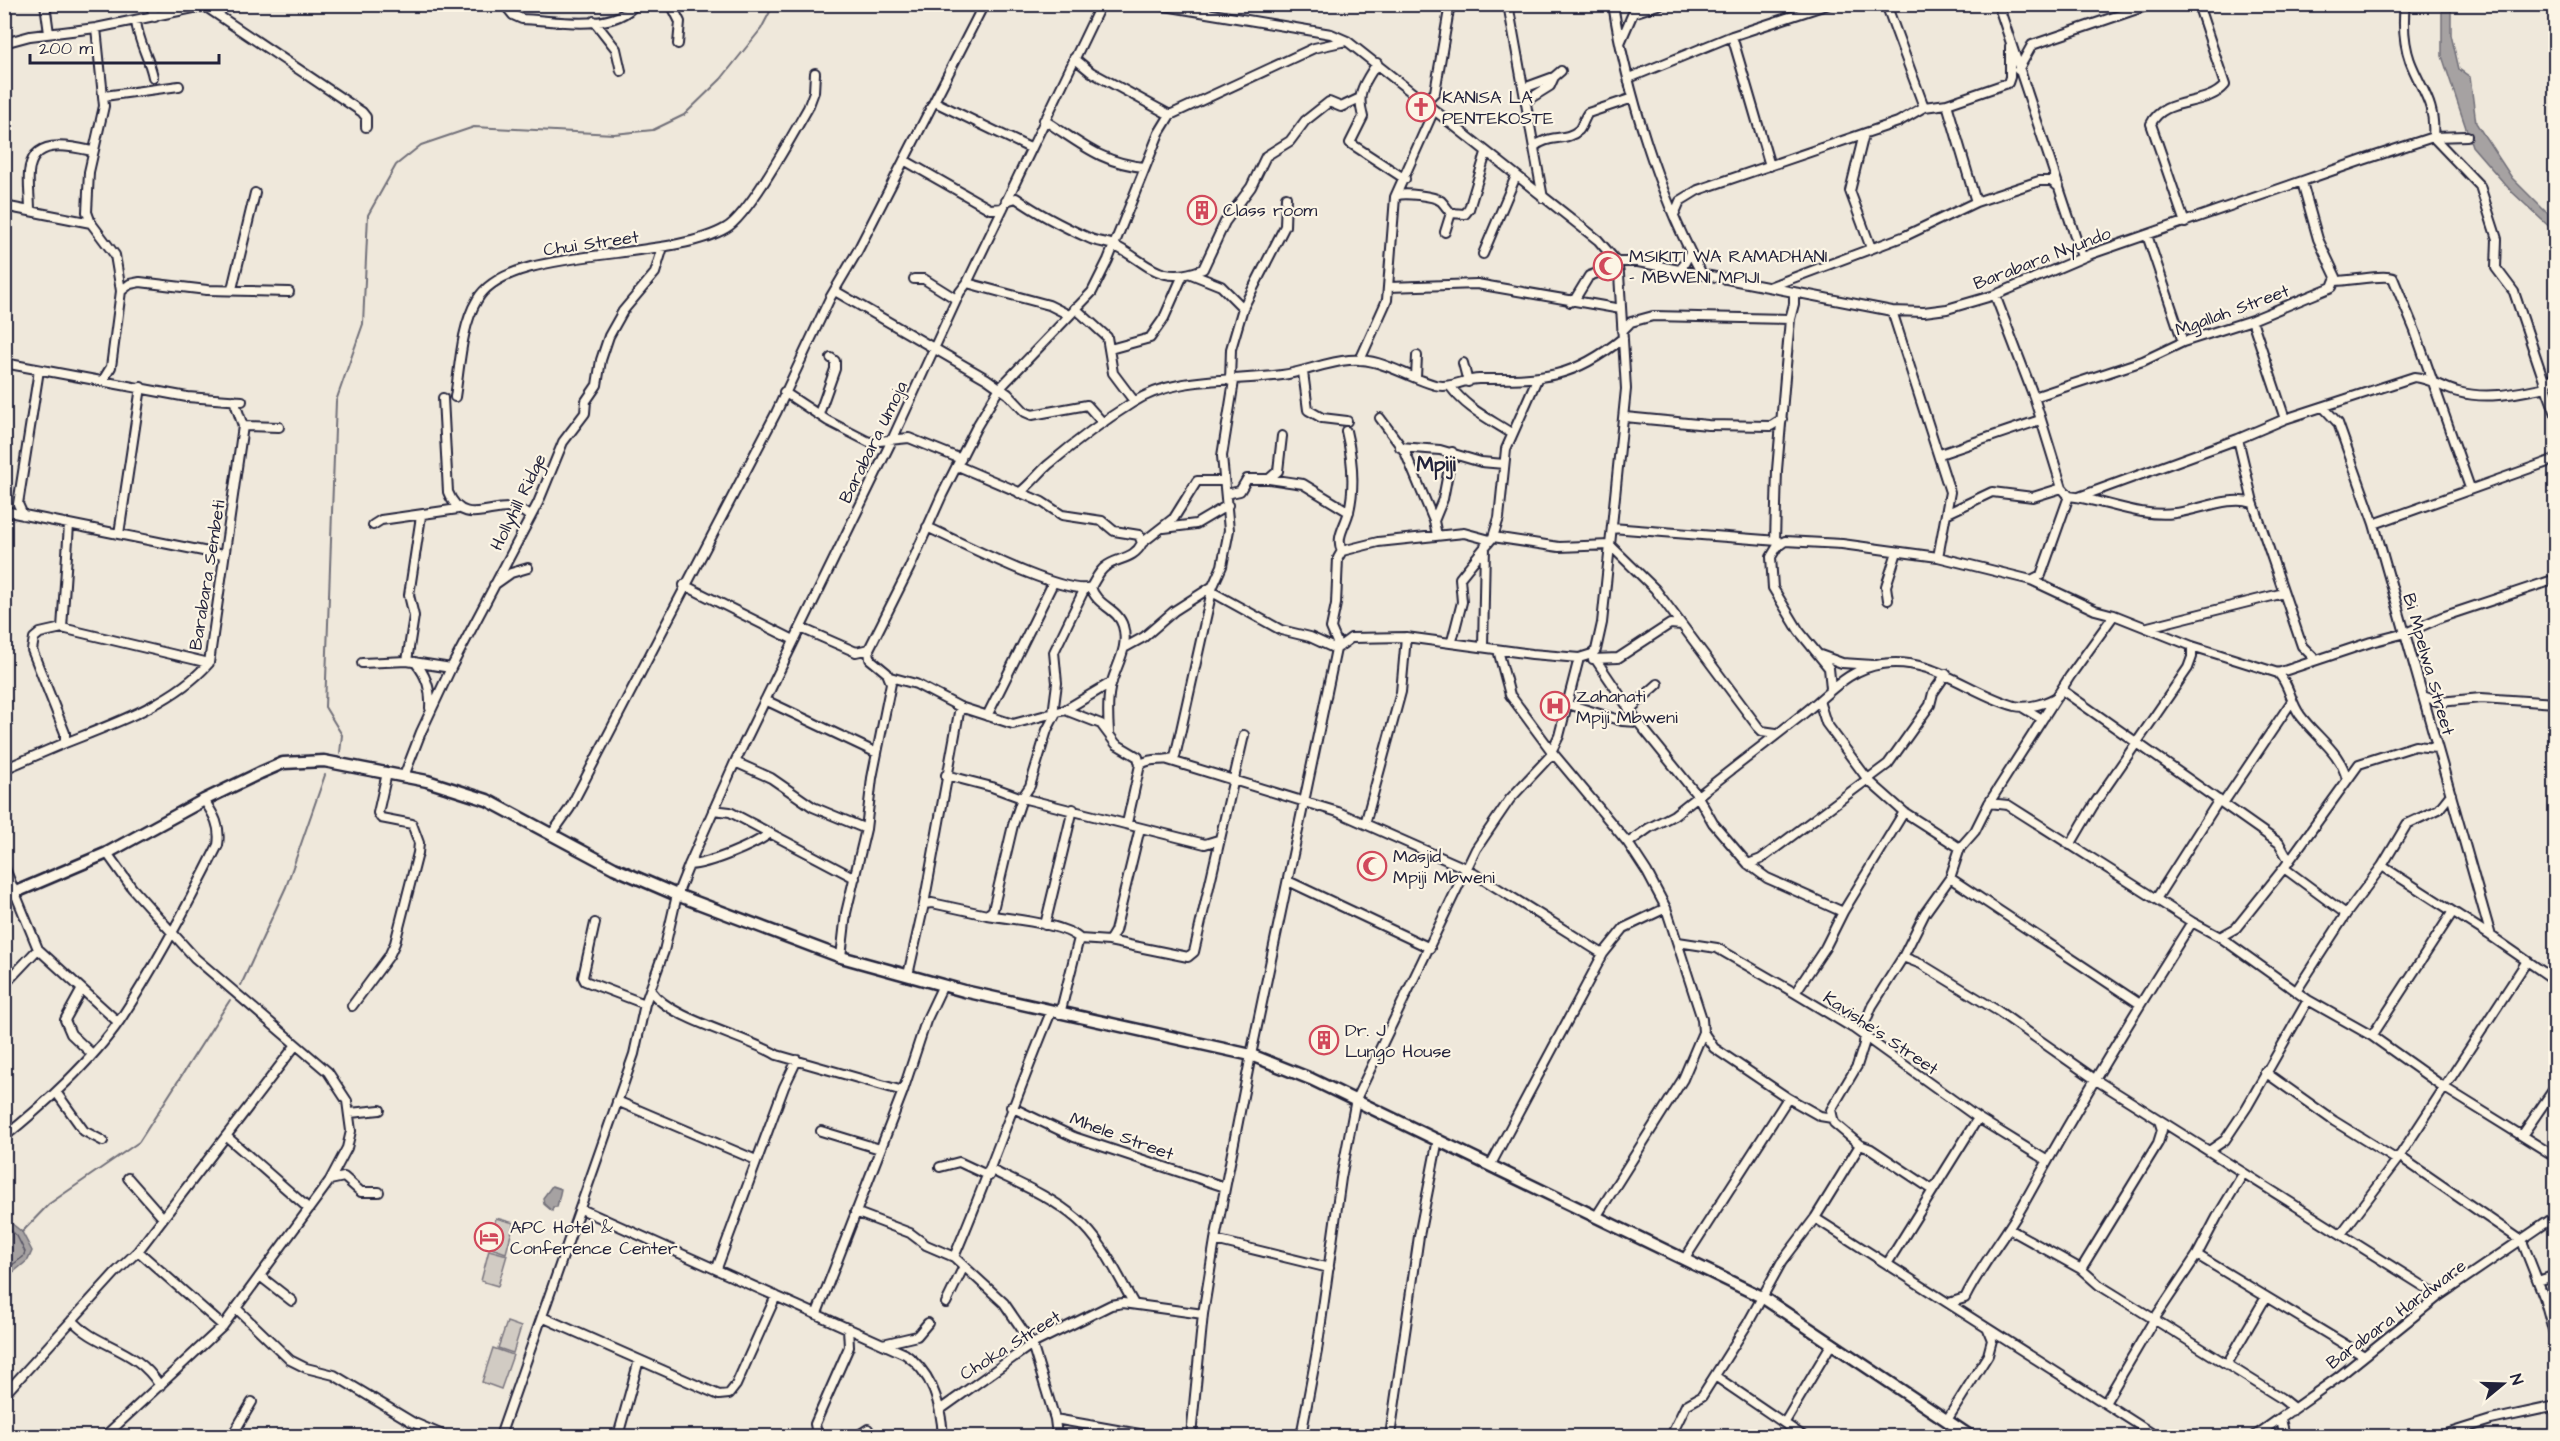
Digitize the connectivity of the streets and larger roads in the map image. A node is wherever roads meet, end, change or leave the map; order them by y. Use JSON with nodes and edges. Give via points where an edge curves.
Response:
{"nodes":[{"id":1,"x":45,"y":4,"type":"edge"},
{"id":2,"x":150,"y":4,"type":"edge"},
{"id":3,"x":504,"y":4,"type":"edge"},
{"id":4,"x":636,"y":4,"type":"edge"},
{"id":5,"x":671,"y":4,"type":"edge"},
{"id":6,"x":984,"y":4,"type":"edge"},
{"id":7,"x":1153,"y":4,"type":"edge"},
{"id":8,"x":1450,"y":4,"type":"edge"},
{"id":9,"x":1508,"y":4,"type":"edge"},
{"id":10,"x":1613,"y":4,"type":"edge"},
{"id":11,"x":1661,"y":4,"type":"edge"},
{"id":12,"x":1829,"y":4,"type":"edge"},
{"id":13,"x":1886,"y":4,"type":"edge"},
{"id":14,"x":1998,"y":4,"type":"edge"},
{"id":15,"x":2152,"y":4,"type":"edge"},
{"id":16,"x":2198,"y":4,"type":"edge"},
{"id":17,"x":2404,"y":4,"type":"edge"},
{"id":18,"x":1099,"y":5,"type":"edge"},
{"id":19,"x":209,"y":6,"type":"edge"},
{"id":20,"x":155,"y":17,"type":"junction"},
{"id":21,"x":136,"y":21,"type":"junction"},
{"id":22,"x":594,"y":21,"type":"junction"},
{"id":23,"x":96,"y":28,"type":"junction"},
{"id":24,"x":49,"y":33,"type":"junction"},
{"id":25,"x":1732,"y":36,"type":"junction"},
{"id":26,"x":1347,"y":41,"type":"junction"},
{"id":27,"x":4,"y":43,"type":"edge"},
{"id":28,"x":678,"y":44,"type":"dead end"},
{"id":29,"x":1619,"y":45,"type":"junction"},
{"id":30,"x":2010,"y":46,"type":"junction"},
{"id":31,"x":1074,"y":58,"type":"junction"},
{"id":32,"x":1377,"y":63,"type":"junction"},
{"id":33,"x":2018,"y":70,"type":"junction"},
{"id":34,"x":621,"y":71,"type":"dead end"},
{"id":35,"x":815,"y":73,"type":"dead end"},
{"id":36,"x":153,"y":77,"type":"dead end"},
{"id":37,"x":1629,"y":78,"type":"junction"},
{"id":38,"x":179,"y":86,"type":"dead end"},
{"id":39,"x":1524,"y":88,"type":"junction"},
{"id":40,"x":104,"y":96,"type":"junction"},
{"id":41,"x":1634,"y":98,"type":"junction"},
{"id":42,"x":1358,"y":99,"type":"junction"},
{"id":43,"x":1526,"y":101,"type":"junction"},
{"id":44,"x":935,"y":102,"type":"junction"},
{"id":45,"x":1425,"y":102,"type":"junction"},
{"id":46,"x":1947,"y":104,"type":"junction"},
{"id":47,"x":1924,"y":107,"type":"junction"},
{"id":48,"x":1434,"y":110,"type":"junction"},
{"id":49,"x":1170,"y":115,"type":"junction"},
{"id":50,"x":1044,"y":120,"type":"junction"},
{"id":51,"x":366,"y":128,"type":"dead end"},
{"id":52,"x":1864,"y":134,"type":"junction"},
{"id":53,"x":2467,"y":136,"type":"dead end"},
{"id":54,"x":2433,"y":137,"type":"junction"},
{"id":55,"x":1534,"y":147,"type":"junction"},
{"id":56,"x":1030,"y":148,"type":"junction"},
{"id":57,"x":92,"y":151,"type":"junction"},
{"id":58,"x":1486,"y":153,"type":"junction"},
{"id":59,"x":904,"y":160,"type":"junction"},
{"id":60,"x":1770,"y":166,"type":"junction"},
{"id":61,"x":1145,"y":167,"type":"junction"},
{"id":62,"x":1516,"y":176,"type":"junction"},
{"id":63,"x":1405,"y":179,"type":"junction"},
{"id":64,"x":2302,"y":182,"type":"junction"},
{"id":65,"x":2059,"y":187,"type":"junction"},
{"id":66,"x":1012,"y":188,"type":"junction"},
{"id":67,"x":255,"y":192,"type":"dead end"},
{"id":68,"x":1286,"y":197,"type":"dead end"},
{"id":69,"x":1395,"y":197,"type":"junction"},
{"id":70,"x":1016,"y":198,"type":"junction"},
{"id":71,"x":1543,"y":198,"type":"junction"},
{"id":72,"x":1976,"y":202,"type":"junction"},
{"id":73,"x":1005,"y":204,"type":"junction"},
{"id":74,"x":4,"y":206,"type":"edge"},
{"id":75,"x":30,"y":211,"type":"junction"},
{"id":76,"x":1451,"y":213,"type":"junction"},
{"id":77,"x":1674,"y":215,"type":"junction"},
{"id":78,"x":91,"y":223,"type":"junction"},
{"id":79,"x":2185,"y":223,"type":"junction"},
{"id":80,"x":1445,"y":232,"type":"dead end"},
{"id":81,"x":2147,"y":235,"type":"junction"},
{"id":82,"x":1113,"y":245,"type":"junction"},
{"id":83,"x":663,"y":247,"type":"junction"},
{"id":84,"x":1871,"y":248,"type":"junction"},
{"id":85,"x":1690,"y":253,"type":"junction"},
{"id":86,"x":1483,"y":254,"type":"dead end"},
{"id":87,"x":2082,"y":257,"type":"junction"},
{"id":88,"x":1617,"y":264,"type":"junction"},
{"id":89,"x":1680,"y":271,"type":"junction"},
{"id":90,"x":1702,"y":274,"type":"junction"},
{"id":91,"x":1187,"y":275,"type":"junction"},
{"id":92,"x":914,"y":279,"type":"dead end"},
{"id":93,"x":2336,"y":281,"type":"junction"},
{"id":94,"x":967,"y":283,"type":"junction"},
{"id":95,"x":1389,"y":287,"type":"junction"},
{"id":96,"x":1769,"y":287,"type":"junction"},
{"id":97,"x":232,"y":290,"type":"junction"},
{"id":98,"x":121,"y":291,"type":"junction"},
{"id":99,"x":835,"y":291,"type":"junction"},
{"id":100,"x":289,"y":292,"type":"dead end"},
{"id":101,"x":1794,"y":292,"type":"junction"},
{"id":102,"x":1995,"y":295,"type":"junction"},
{"id":103,"x":956,"y":299,"type":"junction"},
{"id":104,"x":1570,"y":302,"type":"junction"},
{"id":105,"x":1075,"y":308,"type":"junction"},
{"id":106,"x":1243,"y":308,"type":"junction"},
{"id":107,"x":1621,"y":309,"type":"junction"},
{"id":108,"x":1892,"y":311,"type":"junction"},
{"id":109,"x":1069,"y":315,"type":"junction"},
{"id":110,"x":1790,"y":319,"type":"junction"},
{"id":111,"x":2252,"y":320,"type":"junction"},
{"id":112,"x":1622,"y":334,"type":"junction"},
{"id":113,"x":2183,"y":342,"type":"junction"},
{"id":114,"x":934,"y":349,"type":"junction"},
{"id":115,"x":1110,"y":350,"type":"junction"},
{"id":116,"x":1417,"y":356,"type":"dead end"},
{"id":117,"x":831,"y":358,"type":"dead end"},
{"id":118,"x":1360,"y":360,"type":"junction"},
{"id":119,"x":4,"y":363,"type":"edge"},
{"id":120,"x":1463,"y":363,"type":"dead end"},
{"id":121,"x":39,"y":370,"type":"junction"},
{"id":122,"x":1304,"y":372,"type":"junction"},
{"id":123,"x":2556,"y":376,"type":"edge"},
{"id":124,"x":1416,"y":377,"type":"junction"},
{"id":125,"x":1537,"y":379,"type":"junction"},
{"id":126,"x":2430,"y":379,"type":"junction"},
{"id":127,"x":103,"y":380,"type":"junction"},
{"id":128,"x":1232,"y":381,"type":"junction"},
{"id":129,"x":1468,"y":382,"type":"junction"},
{"id":130,"x":1450,"y":386,"type":"junction"},
{"id":131,"x":141,"y":387,"type":"junction"},
{"id":132,"x":2546,"y":387,"type":"junction"},
{"id":133,"x":999,"y":389,"type":"junction"},
{"id":134,"x":784,"y":392,"type":"junction"},
{"id":135,"x":2034,"y":397,"type":"junction"},
{"id":136,"x":443,"y":398,"type":"dead end"},
{"id":137,"x":455,"y":398,"type":"dead end"},
{"id":138,"x":1134,"y":401,"type":"junction"},
{"id":139,"x":2324,"y":408,"type":"junction"},
{"id":140,"x":819,"y":414,"type":"junction"},
{"id":141,"x":2556,"y":414,"type":"edge"},
{"id":142,"x":1625,"y":417,"type":"junction"},
{"id":143,"x":1380,"y":418,"type":"dead end"},
{"id":144,"x":1782,"y":419,"type":"junction"},
{"id":145,"x":2285,"y":419,"type":"junction"},
{"id":146,"x":2040,"y":420,"type":"junction"},
{"id":147,"x":1347,"y":421,"type":"dead end"},
{"id":148,"x":1103,"y":423,"type":"junction"},
{"id":149,"x":243,"y":426,"type":"junction"},
{"id":150,"x":1771,"y":426,"type":"junction"},
{"id":151,"x":279,"y":427,"type":"dead end"},
{"id":152,"x":1346,"y":431,"type":"dead end"},
{"id":153,"x":1781,"y":432,"type":"junction"},
{"id":154,"x":1511,"y":433,"type":"junction"},
{"id":155,"x":1282,"y":436,"type":"dead end"},
{"id":156,"x":891,"y":440,"type":"junction"},
{"id":157,"x":2238,"y":440,"type":"junction"},
{"id":158,"x":1401,"y":447,"type":"junction"},
{"id":159,"x":1452,"y":452,"type":"junction"},
{"id":160,"x":1940,"y":454,"type":"junction"},
{"id":161,"x":2556,"y":459,"type":"edge"},
{"id":162,"x":959,"y":462,"type":"junction"},
{"id":163,"x":1504,"y":464,"type":"junction"},
{"id":164,"x":1269,"y":479,"type":"junction"},
{"id":165,"x":1222,"y":481,"type":"junction"},
{"id":166,"x":2062,"y":488,"type":"junction"},
{"id":167,"x":2470,"y":488,"type":"junction"},
{"id":168,"x":1018,"y":493,"type":"junction"},
{"id":169,"x":1226,"y":494,"type":"junction"},
{"id":170,"x":2073,"y":497,"type":"junction"},
{"id":171,"x":2253,"y":503,"type":"junction"},
{"id":172,"x":1228,"y":505,"type":"junction"},
{"id":173,"x":458,"y":509,"type":"junction"},
{"id":174,"x":4,"y":512,"type":"edge"},
{"id":175,"x":1349,"y":512,"type":"junction"},
{"id":176,"x":1948,"y":513,"type":"junction"},
{"id":177,"x":23,"y":515,"type":"junction"},
{"id":178,"x":421,"y":516,"type":"junction"},
{"id":179,"x":529,"y":516,"type":"junction"},
{"id":180,"x":1434,"y":521,"type":"junction"},
{"id":181,"x":2374,"y":524,"type":"junction"},
{"id":182,"x":69,"y":525,"type":"junction"},
{"id":183,"x":373,"y":525,"type":"dead end"},
{"id":184,"x":927,"y":527,"type":"junction"},
{"id":185,"x":1164,"y":528,"type":"junction"},
{"id":186,"x":1612,"y":528,"type":"junction"},
{"id":187,"x":119,"y":534,"type":"junction"},
{"id":188,"x":1437,"y":536,"type":"junction"},
{"id":189,"x":1140,"y":539,"type":"junction"},
{"id":190,"x":1490,"y":541,"type":"junction"},
{"id":191,"x":1758,"y":541,"type":"junction"},
{"id":192,"x":1775,"y":541,"type":"junction"},
{"id":193,"x":1785,"y":541,"type":"junction"},
{"id":194,"x":1610,"y":545,"type":"junction"},
{"id":195,"x":1342,"y":551,"type":"junction"},
{"id":196,"x":1897,"y":552,"type":"junction"},
{"id":197,"x":224,"y":555,"type":"junction"},
{"id":198,"x":1771,"y":557,"type":"junction"},
{"id":199,"x":1938,"y":557,"type":"junction"},
{"id":200,"x":528,"y":568,"type":"dead end"},
{"id":201,"x":2042,"y":575,"type":"junction"},
{"id":202,"x":2556,"y":579,"type":"edge"},
{"id":203,"x":2031,"y":580,"type":"junction"},
{"id":204,"x":1053,"y":583,"type":"junction"},
{"id":205,"x":494,"y":585,"type":"junction"},
{"id":206,"x":684,"y":585,"type":"junction"},
{"id":207,"x":2043,"y":586,"type":"junction"},
{"id":208,"x":1087,"y":589,"type":"junction"},
{"id":209,"x":1213,"y":589,"type":"junction"},
{"id":210,"x":2284,"y":593,"type":"junction"},
{"id":211,"x":1888,"y":600,"type":"dead end"},
{"id":212,"x":1674,"y":615,"type":"junction"},
{"id":213,"x":2114,"y":615,"type":"junction"},
{"id":214,"x":1670,"y":624,"type":"junction"},
{"id":215,"x":1682,"y":625,"type":"junction"},
{"id":216,"x":2148,"y":627,"type":"junction"},
{"id":217,"x":62,"y":628,"type":"junction"},
{"id":218,"x":801,"y":628,"type":"junction"},
{"id":219,"x":2406,"y":633,"type":"junction"},
{"id":220,"x":1406,"y":637,"type":"junction"},
{"id":221,"x":794,"y":640,"type":"junction"},
{"id":222,"x":1452,"y":641,"type":"junction"},
{"id":223,"x":2192,"y":646,"type":"junction"},
{"id":224,"x":1483,"y":647,"type":"junction"},
{"id":225,"x":1124,"y":648,"type":"junction"},
{"id":226,"x":1338,"y":648,"type":"junction"},
{"id":227,"x":1498,"y":650,"type":"junction"},
{"id":228,"x":866,"y":652,"type":"junction"},
{"id":229,"x":1819,"y":654,"type":"junction"},
{"id":230,"x":1589,"y":657,"type":"junction"},
{"id":231,"x":2316,"y":660,"type":"junction"},
{"id":232,"x":411,"y":662,"type":"junction"},
{"id":233,"x":209,"y":663,"type":"junction"},
{"id":234,"x":362,"y":663,"type":"dead end"},
{"id":235,"x":1876,"y":665,"type":"junction"},
{"id":236,"x":451,"y":668,"type":"junction"},
{"id":237,"x":1830,"y":671,"type":"junction"},
{"id":238,"x":2278,"y":673,"type":"junction"},
{"id":239,"x":1946,"y":674,"type":"junction"},
{"id":240,"x":890,"y":677,"type":"junction"},
{"id":241,"x":1846,"y":677,"type":"junction"},
{"id":242,"x":1112,"y":682,"type":"junction"},
{"id":243,"x":1658,"y":684,"type":"dead end"},
{"id":244,"x":1831,"y":688,"type":"junction"},
{"id":245,"x":2060,"y":693,"type":"junction"},
{"id":246,"x":2423,"y":696,"type":"junction"},
{"id":247,"x":765,"y":700,"type":"junction"},
{"id":248,"x":1819,"y":701,"type":"junction"},
{"id":249,"x":2292,"y":701,"type":"junction"},
{"id":250,"x":2556,"y":703,"type":"edge"},
{"id":251,"x":1568,"y":704,"type":"junction"},
{"id":252,"x":960,"y":706,"type":"junction"},
{"id":253,"x":2022,"y":707,"type":"junction"},
{"id":254,"x":1065,"y":710,"type":"junction"},
{"id":255,"x":1629,"y":710,"type":"junction"},
{"id":256,"x":1806,"y":712,"type":"junction"},
{"id":257,"x":430,"y":713,"type":"junction"},
{"id":258,"x":1055,"y":713,"type":"junction"},
{"id":259,"x":1821,"y":714,"type":"junction"},
{"id":260,"x":987,"y":716,"type":"junction"},
{"id":261,"x":2044,"y":716,"type":"junction"},
{"id":262,"x":1638,"y":722,"type":"junction"},
{"id":263,"x":1109,"y":732,"type":"junction"},
{"id":264,"x":1762,"y":732,"type":"junction"},
{"id":265,"x":1776,"y":733,"type":"junction"},
{"id":266,"x":1244,"y":735,"type":"dead end"},
{"id":267,"x":2137,"y":741,"type":"junction"},
{"id":268,"x":65,"y":743,"type":"junction"},
{"id":269,"x":1763,"y":744,"type":"junction"},
{"id":270,"x":2437,"y":748,"type":"junction"},
{"id":271,"x":1552,"y":752,"type":"junction"},
{"id":272,"x":877,"y":753,"type":"junction"},
{"id":273,"x":1168,"y":760,"type":"junction"},
{"id":274,"x":735,"y":762,"type":"junction"},
{"id":275,"x":1140,"y":765,"type":"junction"},
{"id":276,"x":4,"y":769,"type":"edge"},
{"id":277,"x":387,"y":773,"type":"junction"},
{"id":278,"x":946,"y":775,"type":"junction"},
{"id":279,"x":404,"y":776,"type":"junction"},
{"id":280,"x":1232,"y":779,"type":"junction"},
{"id":281,"x":2347,"y":780,"type":"junction"},
{"id":282,"x":1869,"y":781,"type":"junction"},
{"id":283,"x":2451,"y":794,"type":"junction"},
{"id":284,"x":1696,"y":795,"type":"junction"},
{"id":285,"x":1022,"y":798,"type":"junction"},
{"id":286,"x":204,"y":800,"type":"junction"},
{"id":287,"x":1306,"y":801,"type":"junction"},
{"id":288,"x":2222,"y":801,"type":"junction"},
{"id":289,"x":1989,"y":803,"type":"junction"},
{"id":290,"x":1073,"y":809,"type":"junction"},
{"id":291,"x":713,"y":810,"type":"junction"},
{"id":292,"x":1904,"y":812,"type":"junction"},
{"id":293,"x":1126,"y":823,"type":"junction"},
{"id":294,"x":1365,"y":824,"type":"junction"},
{"id":295,"x":1140,"y":828,"type":"junction"},
{"id":296,"x":866,"y":829,"type":"junction"},
{"id":297,"x":769,"y":834,"type":"junction"},
{"id":298,"x":550,"y":835,"type":"junction"},
{"id":299,"x":1218,"y":840,"type":"junction"},
{"id":300,"x":1628,"y":843,"type":"junction"},
{"id":301,"x":1205,"y":844,"type":"junction"},
{"id":302,"x":2070,"y":845,"type":"junction"},
{"id":303,"x":1960,"y":848,"type":"junction"},
{"id":304,"x":107,"y":853,"type":"junction"},
{"id":305,"x":1215,"y":854,"type":"junction"},
{"id":306,"x":2289,"y":861,"type":"junction"},
{"id":307,"x":1748,"y":864,"type":"junction"},
{"id":308,"x":689,"y":865,"type":"junction"},
{"id":309,"x":4,"y":866,"type":"edge"},
{"id":310,"x":2382,"y":866,"type":"junction"},
{"id":311,"x":1465,"y":868,"type":"junction"},
{"id":312,"x":2284,"y":868,"type":"junction"},
{"id":313,"x":855,"y":878,"type":"junction"},
{"id":314,"x":1950,"y":878,"type":"junction"},
{"id":315,"x":1288,"y":881,"type":"junction"},
{"id":316,"x":9,"y":895,"type":"edge"},
{"id":317,"x":677,"y":895,"type":"junction"},
{"id":318,"x":2157,"y":899,"type":"junction"},
{"id":319,"x":924,"y":904,"type":"junction"},
{"id":320,"x":1666,"y":908,"type":"junction"},
{"id":321,"x":1843,"y":912,"type":"junction"},
{"id":322,"x":2452,"y":913,"type":"junction"},
{"id":323,"x":2346,"y":914,"type":"junction"},
{"id":324,"x":987,"y":915,"type":"junction"},
{"id":325,"x":2192,"y":922,"type":"junction"},
{"id":326,"x":595,"y":923,"type":"dead end"},
{"id":327,"x":1045,"y":925,"type":"junction"},
{"id":328,"x":173,"y":933,"type":"junction"},
{"id":329,"x":2491,"y":936,"type":"junction"},
{"id":330,"x":2220,"y":938,"type":"junction"},
{"id":331,"x":1080,"y":939,"type":"junction"},
{"id":332,"x":1108,"y":941,"type":"junction"},
{"id":333,"x":1678,"y":942,"type":"junction"},
{"id":334,"x":1693,"y":944,"type":"junction"},
{"id":335,"x":1430,"y":948,"type":"junction"},
{"id":336,"x":38,"y":950,"type":"junction"},
{"id":337,"x":1603,"y":954,"type":"junction"},
{"id":338,"x":841,"y":957,"type":"junction"},
{"id":339,"x":1903,"y":957,"type":"junction"},
{"id":340,"x":1683,"y":960,"type":"junction"},
{"id":341,"x":2527,"y":961,"type":"junction"},
{"id":342,"x":908,"y":975,"type":"junction"},
{"id":343,"x":2556,"y":981,"type":"edge"},
{"id":344,"x":4,"y":985,"type":"edge"},
{"id":345,"x":943,"y":985,"type":"junction"},
{"id":346,"x":82,"y":989,"type":"junction"},
{"id":347,"x":2297,"y":990,"type":"junction"},
{"id":348,"x":651,"y":991,"type":"junction"},
{"id":349,"x":1795,"y":993,"type":"junction"},
{"id":350,"x":2308,"y":1000,"type":"junction"},
{"id":351,"x":645,"y":1004,"type":"junction"},
{"id":352,"x":2140,"y":1004,"type":"junction"},
{"id":353,"x":352,"y":1006,"type":"dead end"},
{"id":354,"x":1056,"y":1013,"type":"junction"},
{"id":355,"x":118,"y":1022,"type":"junction"},
{"id":356,"x":1865,"y":1023,"type":"junction"},
{"id":357,"x":1853,"y":1028,"type":"junction"},
{"id":358,"x":1703,"y":1032,"type":"junction"},
{"id":359,"x":1863,"y":1036,"type":"junction"},
{"id":360,"x":2372,"y":1036,"type":"junction"},
{"id":361,"x":295,"y":1046,"type":"junction"},
{"id":362,"x":1714,"y":1048,"type":"junction"},
{"id":363,"x":1697,"y":1051,"type":"junction"},
{"id":364,"x":91,"y":1053,"type":"junction"},
{"id":365,"x":1251,"y":1054,"type":"junction"},
{"id":366,"x":797,"y":1060,"type":"junction"},
{"id":367,"x":2265,"y":1072,"type":"junction"},
{"id":368,"x":2096,"y":1080,"type":"junction"},
{"id":369,"x":2556,"y":1086,"type":"edge"},
{"id":370,"x":2445,"y":1088,"type":"junction"},
{"id":371,"x":903,"y":1091,"type":"junction"},
{"id":372,"x":56,"y":1092,"type":"junction"},
{"id":373,"x":1788,"y":1098,"type":"junction"},
{"id":374,"x":1356,"y":1099,"type":"junction"},
{"id":375,"x":618,"y":1101,"type":"junction"},
{"id":376,"x":1011,"y":1107,"type":"junction"},
{"id":377,"x":380,"y":1110,"type":"dead end"},
{"id":378,"x":350,"y":1113,"type":"junction"},
{"id":379,"x":1832,"y":1118,"type":"junction"},
{"id":380,"x":1978,"y":1118,"type":"junction"},
{"id":381,"x":2159,"y":1120,"type":"junction"},
{"id":382,"x":821,"y":1131,"type":"dead end"},
{"id":383,"x":2177,"y":1131,"type":"junction"},
{"id":384,"x":2523,"y":1134,"type":"junction"},
{"id":385,"x":226,"y":1136,"type":"junction"},
{"id":386,"x":2162,"y":1136,"type":"junction"},
{"id":387,"x":4,"y":1137,"type":"edge"},
{"id":388,"x":1438,"y":1139,"type":"junction"},
{"id":389,"x":2225,"y":1140,"type":"junction"},
{"id":390,"x":103,"y":1141,"type":"dead end"},
{"id":391,"x":1860,"y":1145,"type":"junction"},
{"id":392,"x":880,"y":1149,"type":"junction"},
{"id":393,"x":2209,"y":1151,"type":"junction"},
{"id":394,"x":2556,"y":1156,"type":"edge"},
{"id":395,"x":2398,"y":1158,"type":"junction"},
{"id":396,"x":756,"y":1160,"type":"junction"},
{"id":397,"x":2046,"y":1160,"type":"junction"},
{"id":398,"x":2226,"y":1162,"type":"junction"},
{"id":399,"x":1490,"y":1166,"type":"junction"},
{"id":400,"x":940,"y":1167,"type":"dead end"},
{"id":401,"x":990,"y":1173,"type":"junction"},
{"id":402,"x":2243,"y":1174,"type":"junction"},
{"id":403,"x":128,"y":1178,"type":"dead end"},
{"id":404,"x":330,"y":1180,"type":"junction"},
{"id":405,"x":1225,"y":1187,"type":"junction"},
{"id":406,"x":1934,"y":1190,"type":"junction"},
{"id":407,"x":379,"y":1192,"type":"dead end"},
{"id":408,"x":308,"y":1208,"type":"junction"},
{"id":409,"x":581,"y":1209,"type":"junction"},
{"id":410,"x":855,"y":1212,"type":"junction"},
{"id":411,"x":1596,"y":1217,"type":"junction"},
{"id":412,"x":163,"y":1218,"type":"junction"},
{"id":413,"x":1815,"y":1218,"type":"junction"},
{"id":414,"x":2554,"y":1220,"type":"edge"},
{"id":415,"x":2009,"y":1229,"type":"junction"},
{"id":416,"x":2341,"y":1234,"type":"junction"},
{"id":417,"x":1215,"y":1240,"type":"junction"},
{"id":418,"x":2522,"y":1241,"type":"junction"},
{"id":419,"x":138,"y":1251,"type":"junction"},
{"id":420,"x":2198,"y":1255,"type":"junction"},
{"id":421,"x":954,"y":1257,"type":"junction"},
{"id":422,"x":1684,"y":1260,"type":"junction"},
{"id":423,"x":1887,"y":1264,"type":"junction"},
{"id":424,"x":964,"y":1266,"type":"junction"},
{"id":425,"x":717,"y":1268,"type":"junction"},
{"id":426,"x":1329,"y":1268,"type":"junction"},
{"id":427,"x":2081,"y":1269,"type":"junction"},
{"id":428,"x":2556,"y":1275,"type":"edge"},
{"id":429,"x":260,"y":1276,"type":"junction"},
{"id":430,"x":2538,"y":1281,"type":"junction"},
{"id":431,"x":776,"y":1296,"type":"junction"},
{"id":432,"x":2439,"y":1296,"type":"junction"},
{"id":433,"x":1762,"y":1297,"type":"junction"},
{"id":434,"x":2266,"y":1297,"type":"junction"},
{"id":435,"x":1965,"y":1298,"type":"junction"},
{"id":436,"x":292,"y":1301,"type":"dead end"},
{"id":437,"x":946,"y":1303,"type":"dead end"},
{"id":438,"x":1134,"y":1304,"type":"junction"},
{"id":439,"x":1949,"y":1304,"type":"junction"},
{"id":440,"x":236,"y":1308,"type":"junction"},
{"id":441,"x":817,"y":1312,"type":"junction"},
{"id":442,"x":1203,"y":1314,"type":"junction"},
{"id":443,"x":1968,"y":1316,"type":"junction"},
{"id":444,"x":542,"y":1317,"type":"junction"},
{"id":445,"x":2155,"y":1318,"type":"junction"},
{"id":446,"x":72,"y":1320,"type":"junction"},
{"id":447,"x":928,"y":1323,"type":"dead end"},
{"id":448,"x":223,"y":1326,"type":"junction"},
{"id":449,"x":849,"y":1328,"type":"junction"},
{"id":450,"x":1988,"y":1329,"type":"junction"},
{"id":451,"x":2556,"y":1341,"type":"edge"},
{"id":452,"x":1832,"y":1343,"type":"junction"},
{"id":453,"x":883,"y":1344,"type":"junction"},
{"id":454,"x":1032,"y":1344,"type":"junction"},
{"id":455,"x":2011,"y":1344,"type":"junction"},
{"id":456,"x":1988,"y":1355,"type":"junction"},
{"id":457,"x":2364,"y":1356,"type":"junction"},
{"id":458,"x":639,"y":1360,"type":"junction"},
{"id":459,"x":2227,"y":1364,"type":"junction"},
{"id":460,"x":1715,"y":1376,"type":"junction"},
{"id":461,"x":160,"y":1386,"type":"junction"},
{"id":462,"x":4,"y":1395,"type":"edge"},
{"id":463,"x":252,"y":1402,"type":"dead end"},
{"id":464,"x":2105,"y":1403,"type":"junction"},
{"id":465,"x":2556,"y":1406,"type":"edge"},
{"id":466,"x":941,"y":1409,"type":"junction"},
{"id":467,"x":2291,"y":1411,"type":"junction"},
{"id":468,"x":1055,"y":1419,"type":"junction"},
{"id":469,"x":2281,"y":1419,"type":"junction"},
{"id":470,"x":1947,"y":1420,"type":"junction"},
{"id":471,"x":1785,"y":1422,"type":"junction"},
{"id":472,"x":868,"y":1429,"type":"dead end"},
{"id":473,"x":1191,"y":1436,"type":"edge"},
{"id":474,"x":105,"y":1437,"type":"edge"},
{"id":475,"x":232,"y":1437,"type":"edge"},
{"id":476,"x":445,"y":1437,"type":"edge"},
{"id":477,"x":500,"y":1437,"type":"edge"},
{"id":478,"x":618,"y":1437,"type":"edge"},
{"id":479,"x":820,"y":1437,"type":"edge"},
{"id":480,"x":857,"y":1437,"type":"edge"},
{"id":481,"x":943,"y":1437,"type":"edge"},
{"id":482,"x":1057,"y":1437,"type":"edge"},
{"id":483,"x":1176,"y":1437,"type":"edge"},
{"id":484,"x":1182,"y":1437,"type":"edge"},
{"id":485,"x":1205,"y":1437,"type":"edge"},
{"id":486,"x":1301,"y":1437,"type":"edge"},
{"id":487,"x":1390,"y":1437,"type":"edge"},
{"id":488,"x":1671,"y":1437,"type":"edge"},
{"id":489,"x":1803,"y":1437,"type":"edge"},
{"id":490,"x":1970,"y":1437,"type":"edge"},
{"id":491,"x":2156,"y":1437,"type":"edge"},
{"id":492,"x":2255,"y":1437,"type":"edge"},
{"id":493,"x":2285,"y":1437,"type":"edge"},
{"id":494,"x":2440,"y":1437,"type":"edge"}],
"edges":[{"from":1,"to":24,"type":"street"},
{"from":2,"to":20,"type":"street"},
{"from":3,"to":22,"type":"street","via":[[522,19]]},
{"from":4,"to":22,"type":"street","via":[[615,18]]},
{"from":5,"to":28,"type":"street","via":[[680,22]]},
{"from":6,"to":44,"type":"street"},
{"from":7,"to":26,"type":"street","via":[[1331,34]]},
{"from":8,"to":45,"type":"street","via":[[1435,92]]},
{"from":9,"to":39,"type":"street"},
{"from":10,"to":29,"type":"street"},
{"from":11,"to":29,"type":"street","via":[[1633,14]]},
{"from":12,"to":25,"type":"street"},
{"from":13,"to":47,"type":"street"},
{"from":14,"to":30,"type":"street"},
{"from":15,"to":33,"type":"street","via":[[2032,45]]},
{"from":16,"to":79,"type":"street","via":[[2225,85],[2214,93],[2161,110],[2151,124]]},
{"from":17,"to":54,"type":"street","via":[[2409,58],[2435,118]]},
{"from":18,"to":31,"type":"street","name":"Barabara Umoja"},
{"from":19,"to":20,"type":"street"},
{"from":19,"to":51,"type":"street","via":[[362,112]]},
{"from":20,"to":21,"type":"street"},
{"from":21,"to":23,"type":"street"},
{"from":21,"to":36,"type":"street","via":[[141,48]]},
{"from":22,"to":34,"type":"street","via":[[616,49]]},
{"from":23,"to":24,"type":"street"},
{"from":23,"to":40,"type":"street"},
{"from":24,"to":27,"type":"street"},
{"from":25,"to":37,"type":"street"},
{"from":25,"to":60,"type":"street"},
{"from":26,"to":32,"type":"street"},
{"from":26,"to":49,"type":"street","via":[[1314,48]]},
{"from":29,"to":37,"type":"street"},
{"from":30,"to":33,"type":"street"},
{"from":30,"to":46,"type":"street","via":[[2008,83]]},
{"from":31,"to":49,"type":"street","via":[[1091,72]]},
{"from":31,"to":50,"type":"street","name":"Barabara Umoja"},
{"from":32,"to":42,"type":"street"},
{"from":32,"to":45,"type":"street"},
{"from":33,"to":65,"type":"street"},
{"from":35,"to":83,"type":"street","name":"Chui Street","via":[[808,108],[751,200],[727,228]]},
{"from":37,"to":41,"type":"street"},
{"from":38,"to":40,"type":"street"},
{"from":39,"to":43,"type":"street"},
{"from":39,"to":43,"type":"street","via":[[1558,74],[1550,86]]},
{"from":40,"to":57,"type":"street"},
{"from":41,"to":55,"type":"street","via":[[1588,113],[1581,128],[1572,135],[1546,138]]},
{"from":41,"to":77,"type":"street"},
{"from":42,"to":63,"type":"street","via":[[1363,117],[1350,143]]},
{"from":42,"to":91,"type":"street","via":[[1341,107],[1324,104],[1290,141],[1266,156],[1251,187],[1225,222],[1203,269]]},
{"from":43,"to":55,"type":"street"},
{"from":44,"to":56,"type":"street"},
{"from":44,"to":59,"type":"street"},
{"from":45,"to":48,"type":"street"},
{"from":46,"to":47,"type":"street"},
{"from":46,"to":72,"type":"street"},
{"from":47,"to":52,"type":"street","via":[[1898,122]]},
{"from":48,"to":58,"type":"street"},
{"from":48,"to":63,"type":"street"},
{"from":49,"to":61,"type":"street"},
{"from":50,"to":56,"type":"street","name":"Barabara Umoja"},
{"from":50,"to":61,"type":"street","via":[[1107,160]]},
{"from":52,"to":60,"type":"street"},
{"from":52,"to":84,"type":"street","via":[[1850,191]]},
{"from":53,"to":54,"type":"street","name":"Barabara Nyundo"},
{"from":54,"to":64,"type":"street","name":"Barabara Nyundo"},
{"from":54,"to":132,"type":"street","via":[[2480,186],[2497,238],[2496,268],[2514,292]]},
{"from":55,"to":71,"type":"street"},
{"from":56,"to":66,"type":"street","name":"Barabara Umoja"},
{"from":57,"to":75,"type":"street","via":[[61,144],[41,150],[29,172]]},
{"from":57,"to":78,"type":"street","via":[[87,212]]},
{"from":58,"to":62,"type":"street"},
{"from":58,"to":76,"type":"street","via":[[1469,209],[1465,214]]},
{"from":59,"to":73,"type":"street","via":[[990,209]]},
{"from":59,"to":99,"type":"street"},
{"from":60,"to":77,"type":"street","via":[[1686,196]]},
{"from":61,"to":82,"type":"street"},
{"from":62,"to":71,"type":"street"},
{"from":62,"to":86,"type":"street"},
{"from":63,"to":69,"type":"street"},
{"from":64,"to":79,"type":"street","name":"Barabara Nyundo"},
{"from":64,"to":93,"type":"street","via":[[2318,239]]},
{"from":65,"to":72,"type":"street","via":[[2042,180]]},
{"from":65,"to":87,"type":"street"},
{"from":66,"to":70,"type":"street"},
{"from":66,"to":73,"type":"street","name":"Barabara Umoja"},
{"from":67,"to":97,"type":"street"},
{"from":68,"to":106,"type":"street","via":[[1285,226]]},
{"from":69,"to":76,"type":"street","via":[[1401,194],[1434,198]]},
{"from":69,"to":95,"type":"street"},
{"from":70,"to":73,"type":"street"},
{"from":70,"to":82,"type":"street","via":[[1056,223]]},
{"from":71,"to":88,"type":"street","via":[[1598,240]]},
{"from":72,"to":84,"type":"street"},
{"from":73,"to":94,"type":"street","name":"Barabara Umoja"},
{"from":74,"to":75,"type":"street"},
{"from":75,"to":78,"type":"street"},
{"from":76,"to":80,"type":"street"},
{"from":77,"to":85,"type":"street"},
{"from":78,"to":98,"type":"street","via":[[115,255]]},
{"from":79,"to":81,"type":"street","name":"Barabara Nyundo"},
{"from":81,"to":87,"type":"street","name":"Barabara Nyundo"},
{"from":81,"to":113,"type":"street"},
{"from":82,"to":91,"type":"street","via":[[1151,269]]},
{"from":82,"to":105,"type":"street","via":[[1092,292]]},
{"from":83,"to":137,"type":"street","name":"Chui Street","via":[[529,267],[502,275],[480,295],[468,320]]},
{"from":83,"to":179,"type":"street","name":"Hollyhill Ridge","via":[[655,273],[623,311],[609,336],[597,385],[586,401],[585,413],[563,442]]},
{"from":84,"to":96,"type":"street"},
{"from":85,"to":89,"type":"street"},
{"from":85,"to":90,"type":"street"},
{"from":87,"to":102,"type":"street","name":"Barabara Nyundo"},
{"from":88,"to":89,"type":"street","name":"Barabara Nyundo","via":[[1638,262]]},
{"from":88,"to":104,"type":"street","via":[[1589,276]]},
{"from":88,"to":107,"type":"street"},
{"from":89,"to":90,"type":"street","name":"Barabara Nyundo"},
{"from":90,"to":96,"type":"street","name":"Barabara Nyundo"},
{"from":91,"to":106,"type":"street","via":[[1221,286]]},
{"from":91,"to":115,"type":"street","via":[[1150,338]]},
{"from":92,"to":103,"type":"street","via":[[924,279]]},
{"from":93,"to":111,"type":"street","name":"Mgallah Street","via":[[2328,290]]},
{"from":93,"to":126,"type":"street","via":[[2393,278]]},
{"from":94,"to":103,"type":"street","name":"Barabara Umoja"},
{"from":94,"to":109,"type":"street","via":[[1049,305]]},
{"from":95,"to":104,"type":"street","via":[[1477,284]]},
{"from":95,"to":118,"type":"street","via":[[1383,316]]},
{"from":96,"to":101,"type":"street","name":"Barabara Nyundo"},
{"from":97,"to":98,"type":"street","via":[[140,282]]},
{"from":97,"to":100,"type":"street"},
{"from":98,"to":127,"type":"street","via":[[111,367]]},
{"from":99,"to":114,"type":"street"},
{"from":99,"to":134,"type":"street"},
{"from":101,"to":108,"type":"street","name":"Barabara Nyundo"},
{"from":101,"to":110,"type":"street"},
{"from":102,"to":108,"type":"street","name":"Barabara Nyundo","via":[[1947,309]]},
{"from":102,"to":135,"type":"street"},
{"from":103,"to":114,"type":"street","name":"Barabara Umoja"},
{"from":104,"to":107,"type":"street"},
{"from":105,"to":109,"type":"street"},
{"from":105,"to":115,"type":"street","via":[[1104,333]]},
{"from":106,"to":128,"type":"street","via":[[1232,349]]},
{"from":107,"to":112,"type":"street"},
{"from":108,"to":160,"type":"street"},
{"from":109,"to":133,"type":"street"},
{"from":110,"to":112,"type":"street","via":[[1653,316],[1631,322]]},
{"from":110,"to":144,"type":"street"},
{"from":111,"to":113,"type":"street","name":"Mgallah Street"},
{"from":111,"to":145,"type":"street"},
{"from":112,"to":125,"type":"street","via":[[1576,369]]},
{"from":112,"to":142,"type":"street"},
{"from":113,"to":135,"type":"street","name":"Mgallah Street","via":[[2143,361]]},
{"from":114,"to":133,"type":"street"},
{"from":114,"to":156,"type":"street","name":"Barabara Umoja"},
{"from":115,"to":138,"type":"street","via":[[1113,373]]},
{"from":116,"to":124,"type":"street"},
{"from":117,"to":140,"type":"street","via":[[836,369]]},
{"from":118,"to":122,"type":"street"},
{"from":118,"to":124,"type":"street"},
{"from":119,"to":121,"type":"street","name":"Barabara Sembeti"},
{"from":120,"to":129,"type":"street"},
{"from":121,"to":127,"type":"street","name":"Barabara Sembeti"},
{"from":121,"to":177,"type":"street","via":[[18,504]]},
{"from":122,"to":128,"type":"street"},
{"from":122,"to":147,"type":"street","via":[[1308,410],[1322,418]]},
{"from":123,"to":132,"type":"street"},
{"from":124,"to":130,"type":"street"},
{"from":125,"to":129,"type":"street"},
{"from":125,"to":154,"type":"street"},
{"from":126,"to":132,"type":"street","via":[[2446,389],[2487,396],[2507,396]]},
{"from":126,"to":139,"type":"street","via":[[2414,377]]},
{"from":126,"to":167,"type":"street"},
{"from":127,"to":131,"type":"street","name":"Barabara Sembeti"},
{"from":128,"to":138,"type":"street","via":[[1196,381]]},
{"from":128,"to":165,"type":"street"},
{"from":129,"to":130,"type":"street"},
{"from":130,"to":154,"type":"street","via":[[1477,414]]},
{"from":131,"to":149,"type":"street","name":"Barabara Sembeti","via":[[187,397],[238,400]]},
{"from":131,"to":187,"type":"street"},
{"from":132,"to":141,"type":"street"},
{"from":133,"to":148,"type":"street","via":[[1032,415],[1087,405]]},
{"from":133,"to":162,"type":"street"},
{"from":134,"to":140,"type":"street"},
{"from":134,"to":206,"type":"street"},
{"from":135,"to":146,"type":"street"},
{"from":136,"to":173,"type":"street","via":[[448,492]]},
{"from":138,"to":148,"type":"street"},
{"from":139,"to":145,"type":"street"},
{"from":139,"to":181,"type":"street","name":"Bi Mpelwa Street","via":[[2338,423]]},
{"from":140,"to":156,"type":"street","via":[[869,442]]},
{"from":142,"to":150,"type":"street"},
{"from":142,"to":186,"type":"street"},
{"from":143,"to":158,"type":"street"},
{"from":144,"to":150,"type":"street"},
{"from":144,"to":153,"type":"street"},
{"from":145,"to":157,"type":"street"},
{"from":146,"to":160,"type":"street"},
{"from":146,"to":166,"type":"street"},
{"from":148,"to":168,"type":"street"},
{"from":149,"to":151,"type":"street"},
{"from":149,"to":197,"type":"street","name":"Barabara Sembeti"},
{"from":150,"to":153,"type":"street"},
{"from":152,"to":175,"type":"street","via":[[1351,451]]},
{"from":153,"to":192,"type":"street"},
{"from":154,"to":163,"type":"street"},
{"from":155,"to":164,"type":"street","via":[[1279,466]]},
{"from":156,"to":162,"type":"street","via":[[909,438]]},
{"from":156,"to":218,"type":"street","name":"Barabara Umoja"},
{"from":157,"to":170,"type":"street"},
{"from":157,"to":171,"type":"street"},
{"from":158,"to":159,"type":"street"},
{"from":158,"to":180,"type":"street"},
{"from":159,"to":163,"type":"street","via":[[1481,462]]},
{"from":159,"to":180,"type":"street","via":[[1443,499]]},
{"from":160,"to":176,"type":"street","via":[[1950,492]]},
{"from":161,"to":167,"type":"street"},
{"from":162,"to":168,"type":"street"},
{"from":162,"to":184,"type":"street"},
{"from":163,"to":190,"type":"street","via":[[1499,518]]},
{"from":164,"to":169,"type":"street","via":[[1247,479],[1240,491]]},
{"from":164,"to":175,"type":"street","via":[[1303,484]]},
{"from":165,"to":169,"type":"street"},
{"from":165,"to":185,"type":"street","via":[[1197,481]]},
{"from":166,"to":170,"type":"street"},
{"from":166,"to":176,"type":"street","via":[[2032,497],[1992,492]]},
{"from":167,"to":181,"type":"street"},
{"from":168,"to":189,"type":"street","via":[[1062,515],[1102,521],[1114,531]]},
{"from":169,"to":172,"type":"street"},
{"from":170,"to":171,"type":"street","via":[[2159,514],[2238,500]]},
{"from":170,"to":201,"type":"street"},
{"from":171,"to":210,"type":"street"},
{"from":172,"to":185,"type":"street","via":[[1196,524]]},
{"from":172,"to":209,"type":"street","via":[[1229,530]]},
{"from":173,"to":178,"type":"street"},
{"from":173,"to":179,"type":"street","via":[[478,512],[514,507]]},
{"from":174,"to":177,"type":"street"},
{"from":175,"to":195,"type":"street","via":[[1339,539]]},
{"from":176,"to":199,"type":"street"},
{"from":177,"to":182,"type":"street"},
{"from":178,"to":183,"type":"street","via":[[381,520]]},
{"from":178,"to":232,"type":"street","via":[[409,595],[414,616]]},
{"from":179,"to":205,"type":"street","name":"Hollyhill Ridge"},
{"from":180,"to":188,"type":"street"},
{"from":181,"to":219,"type":"street","name":"Bi Mpelwa Street"},
{"from":182,"to":187,"type":"street"},
{"from":182,"to":217,"type":"street"},
{"from":184,"to":204,"type":"street"},
{"from":184,"to":228,"type":"street"},
{"from":185,"to":189,"type":"street"},
{"from":186,"to":191,"type":"street"},
{"from":186,"to":194,"type":"street"},
{"from":187,"to":197,"type":"street"},
{"from":188,"to":190,"type":"street","via":[[1464,533]]},
{"from":188,"to":195,"type":"street","via":[[1378,542]]},
{"from":189,"to":208,"type":"street","via":[[1132,556],[1105,567]]},
{"from":190,"to":194,"type":"street","via":[[1559,547]]},
{"from":190,"to":222,"type":"street","via":[[1460,579],[1462,602]]},
{"from":190,"to":224,"type":"street"},
{"from":191,"to":192,"type":"street"},
{"from":191,"to":198,"type":"street"},
{"from":192,"to":193,"type":"street"},
{"from":193,"to":196,"type":"street"},
{"from":193,"to":198,"type":"street"},
{"from":194,"to":212,"type":"street","via":[[1655,589]]},
{"from":194,"to":230,"type":"street","via":[[1602,623],[1596,650]]},
{"from":195,"to":226,"type":"street","via":[[1331,628]]},
{"from":196,"to":199,"type":"street"},
{"from":196,"to":211,"type":"street","via":[[1886,586]]},
{"from":197,"to":233,"type":"street","name":"Barabara Sembeti"},
{"from":198,"to":229,"type":"street","via":[[1771,578],[1777,597]]},
{"from":199,"to":203,"type":"street"},
{"from":200,"to":205,"type":"street","via":[[511,573]]},
{"from":201,"to":203,"type":"street"},
{"from":201,"to":207,"type":"street"},
{"from":202,"to":219,"type":"street"},
{"from":203,"to":207,"type":"street"},
{"from":204,"to":208,"type":"street"},
{"from":204,"to":260,"type":"street"},
{"from":205,"to":236,"type":"street","name":"Hollyhill Ridge"},
{"from":206,"to":221,"type":"street"},
{"from":206,"to":298,"type":"street","via":[[570,808]]},
{"from":207,"to":213,"type":"street"},
{"from":208,"to":225,"type":"street","via":[[1121,620]]},
{"from":208,"to":258,"type":"street","via":[[1054,652]]},
{"from":209,"to":225,"type":"street"},
{"from":209,"to":226,"type":"street","via":[[1281,630]]},
{"from":209,"to":273,"type":"street","via":[[1185,706],[1180,746],[1175,757]]},
{"from":210,"to":216,"type":"street"},
{"from":210,"to":231,"type":"street","via":[[2302,646]]},
{"from":212,"to":214,"type":"street"},
{"from":212,"to":215,"type":"street"},
{"from":213,"to":216,"type":"street"},
{"from":213,"to":245,"type":"street"},
{"from":214,"to":215,"type":"street"},
{"from":214,"to":230,"type":"street","via":[[1618,658]]},
{"from":215,"to":264,"type":"street"},
{"from":216,"to":223,"type":"street"},
{"from":217,"to":233,"type":"street"},
{"from":217,"to":268,"type":"street","via":[[36,636],[32,650],[65,734]]},
{"from":218,"to":221,"type":"street","name":"Barabara Umoja"},
{"from":218,"to":228,"type":"street","via":[[840,646]]},
{"from":219,"to":231,"type":"street"},
{"from":219,"to":246,"type":"street","name":"Bi Mpelwa Street"},
{"from":220,"to":222,"type":"street"},
{"from":220,"to":226,"type":"street","via":[[1351,638]]},
{"from":220,"to":294,"type":"street","via":[[1401,692]]},
{"from":221,"to":247,"type":"street","name":"Barabara Umoja"},
{"from":222,"to":224,"type":"street"},
{"from":223,"to":238,"type":"street"},
{"from":223,"to":267,"type":"street","via":[[2188,668]]},
{"from":224,"to":227,"type":"street"},
{"from":225,"to":242,"type":"street"},
{"from":226,"to":287,"type":"street"},
{"from":227,"to":230,"type":"street"},
{"from":227,"to":271,"type":"street","via":[[1510,695]]},
{"from":228,"to":240,"type":"street"},
{"from":229,"to":235,"type":"street","via":[[1842,663]]},
{"from":229,"to":237,"type":"street"},
{"from":230,"to":251,"type":"street"},
{"from":230,"to":255,"type":"street"},
{"from":231,"to":238,"type":"street"},
{"from":232,"to":234,"type":"street"},
{"from":232,"to":236,"type":"street"},
{"from":232,"to":257,"type":"street","via":[[424,673],[430,688]]},
{"from":233,"to":268,"type":"street","name":"Barabara Sembeti","via":[[196,678],[161,699]]},
{"from":235,"to":239,"type":"street","via":[[1893,663]]},
{"from":235,"to":241,"type":"street"},
{"from":236,"to":257,"type":"street","name":"Hollyhill Ridge"},
{"from":237,"to":241,"type":"street"},
{"from":237,"to":244,"type":"street"},
{"from":238,"to":249,"type":"street"},
{"from":239,"to":253,"type":"street"},
{"from":239,"to":282,"type":"street","via":[[1906,739],[1888,764]]},
{"from":240,"to":252,"type":"street","via":[[916,684]]},
{"from":240,"to":272,"type":"street"},
{"from":241,"to":244,"type":"street"},
{"from":242,"to":254,"type":"street"},
{"from":242,"to":263,"type":"street"},
{"from":243,"to":255,"type":"street"},
{"from":244,"to":248,"type":"street"},
{"from":245,"to":253,"type":"street","via":[[2051,701]]},
{"from":245,"to":261,"type":"street"},
{"from":245,"to":267,"type":"street"},
{"from":246,"to":250,"type":"street","via":[[2440,702],[2481,698]]},
{"from":246,"to":270,"type":"street","name":"Bi Mpelwa Street"},
{"from":247,"to":272,"type":"street"},
{"from":247,"to":274,"type":"street","name":"Barabara Umoja"},
{"from":248,"to":256,"type":"street"},
{"from":248,"to":259,"type":"street"},
{"from":249,"to":281,"type":"street","via":[[2300,716],[2339,759]]},
{"from":249,"to":288,"type":"street"},
{"from":251,"to":262,"type":"street","via":[[1622,722]]},
{"from":251,"to":271,"type":"street"},
{"from":252,"to":260,"type":"street"},
{"from":252,"to":278,"type":"street"},
{"from":253,"to":261,"type":"street","via":[[2038,718]]},
{"from":254,"to":258,"type":"street"},
{"from":254,"to":263,"type":"street","via":[[1101,724]]},
{"from":255,"to":262,"type":"street"},
{"from":256,"to":259,"type":"street"},
{"from":256,"to":265,"type":"street"},
{"from":257,"to":279,"type":"street","name":"Hollyhill Ridge"},
{"from":258,"to":260,"type":"street","via":[[1013,724]]},
{"from":258,"to":285,"type":"street","via":[[1030,786]]},
{"from":259,"to":282,"type":"street"},
{"from":261,"to":289,"type":"street"},
{"from":262,"to":284,"type":"street"},
{"from":263,"to":275,"type":"street","via":[[1116,744],[1136,754]]},
{"from":264,"to":265,"type":"street"},
{"from":264,"to":269,"type":"street"},
{"from":265,"to":269,"type":"street"},
{"from":266,"to":280,"type":"street"},
{"from":267,"to":288,"type":"street"},
{"from":267,"to":302,"type":"street"},
{"from":268,"to":276,"type":"street","name":"Barabara Sembeti"},
{"from":269,"to":284,"type":"street"},
{"from":270,"to":281,"type":"street","via":[[2415,746],[2362,763]]},
{"from":270,"to":283,"type":"street","name":"Bi Mpelwa Street"},
{"from":271,"to":300,"type":"street"},
{"from":271,"to":311,"type":"street","via":[[1510,799]]},
{"from":272,"to":296,"type":"street"},
{"from":273,"to":275,"type":"street","via":[[1150,759]]},
{"from":273,"to":280,"type":"street"},
{"from":274,"to":291,"type":"street","name":"Barabara Umoja"},
{"from":274,"to":296,"type":"street","via":[[771,778],[813,807]]},
{"from":275,"to":293,"type":"street"},
{"from":277,"to":279,"type":"street"},
{"from":277,"to":286,"type":"street","via":[[324,761],[296,761]]},
{"from":277,"to":353,"type":"street","via":[[378,813],[381,818],[412,824],[419,843],[418,853],[389,956]]},
{"from":278,"to":285,"type":"street"},
{"from":278,"to":319,"type":"street"},
{"from":279,"to":298,"type":"street","via":[[487,800]]},
{"from":280,"to":287,"type":"street"},
{"from":280,"to":299,"type":"street"},
{"from":281,"to":306,"type":"street"},
{"from":282,"to":292,"type":"street"},
{"from":282,"to":307,"type":"street","via":[[1761,859]]},
{"from":283,"to":310,"type":"street","via":[[2439,809],[2407,824]]},
{"from":283,"to":329,"type":"street","name":"Bi Mpelwa Street"},
{"from":284,"to":300,"type":"street","via":[[1674,815]]},
{"from":284,"to":307,"type":"street","via":[[1713,823]]},
{"from":285,"to":290,"type":"street"},
{"from":285,"to":324,"type":"street","via":[[996,901]]},
{"from":286,"to":304,"type":"street"},
{"from":286,"to":328,"type":"street","via":[[216,818],[218,845]]},
{"from":287,"to":294,"type":"street"},
{"from":287,"to":315,"type":"street"},
{"from":288,"to":306,"type":"street","via":[[2279,843]]},
{"from":288,"to":318,"type":"street"},
{"from":289,"to":302,"type":"street","via":[[2008,805]]},
{"from":289,"to":303,"type":"street"},
{"from":290,"to":293,"type":"street"},
{"from":290,"to":327,"type":"street"},
{"from":291,"to":297,"type":"street","via":[[730,812]]},
{"from":291,"to":308,"type":"street","name":"Barabara Umoja"},
{"from":292,"to":303,"type":"street"},
{"from":292,"to":321,"type":"street"},
{"from":293,"to":295,"type":"street"},
{"from":294,"to":311,"type":"street"},
{"from":295,"to":301,"type":"street"},
{"from":295,"to":332,"type":"street","via":[[1115,931]]},
{"from":296,"to":313,"type":"street"},
{"from":297,"to":308,"type":"street","via":[[718,859]]},
{"from":297,"to":313,"type":"street"},
{"from":298,"to":317,"type":"street"},
{"from":299,"to":301,"type":"street"},
{"from":299,"to":305,"type":"street"},
{"from":300,"to":320,"type":"street"},
{"from":301,"to":305,"type":"street"},
{"from":302,"to":318,"type":"street"},
{"from":303,"to":314,"type":"street"},
{"from":304,"to":316,"type":"street"},
{"from":304,"to":328,"type":"street"},
{"from":305,"to":332,"type":"street","via":[[1194,952],[1188,957]]},
{"from":306,"to":312,"type":"street"},
{"from":307,"to":321,"type":"street","via":[[1767,878]]},
{"from":308,"to":317,"type":"street","name":"Barabara Umoja"},
{"from":309,"to":316,"type":"street"},
{"from":310,"to":322,"type":"street"},
{"from":310,"to":323,"type":"street"},
{"from":311,"to":335,"type":"street"},
{"from":311,"to":337,"type":"street"},
{"from":312,"to":323,"type":"street"},
{"from":312,"to":330,"type":"street","via":[[2236,928]]},
{"from":313,"to":338,"type":"street"},
{"from":314,"to":339,"type":"street","via":[[1921,920]]},
{"from":314,"to":352,"type":"street"},
{"from":315,"to":335,"type":"street"},
{"from":315,"to":365,"type":"street"},
{"from":316,"to":336,"type":"street"},
{"from":317,"to":338,"type":"street"},
{"from":317,"to":348,"type":"street","name":"Barabara Umoja"},
{"from":318,"to":325,"type":"street"},
{"from":319,"to":324,"type":"street"},
{"from":319,"to":342,"type":"street"},
{"from":320,"to":333,"type":"street"},
{"from":320,"to":337,"type":"street","via":[[1623,928]]},
{"from":321,"to":349,"type":"street"},
{"from":322,"to":329,"type":"street"},
{"from":322,"to":360,"type":"street"},
{"from":323,"to":347,"type":"street"},
{"from":324,"to":327,"type":"street"},
{"from":325,"to":330,"type":"street"},
{"from":325,"to":352,"type":"street"},
{"from":326,"to":351,"type":"street","via":[[585,981]]},
{"from":327,"to":331,"type":"street"},
{"from":328,"to":355,"type":"street"},
{"from":328,"to":361,"type":"street","via":[[204,966]]},
{"from":329,"to":341,"type":"street"},
{"from":330,"to":347,"type":"street"},
{"from":331,"to":332,"type":"street"},
{"from":331,"to":354,"type":"street"},
{"from":333,"to":334,"type":"street","name":"Kavishe’s Street"},
{"from":333,"to":340,"type":"street"},
{"from":334,"to":340,"type":"street"},
{"from":334,"to":349,"type":"street","name":"Kavishe’s Street","via":[[1717,948]]},
{"from":335,"to":374,"type":"street"},
{"from":336,"to":344,"type":"street"},
{"from":336,"to":346,"type":"street"},
{"from":337,"to":399,"type":"street"},
{"from":338,"to":342,"type":"street"},
{"from":339,"to":356,"type":"street"},
{"from":339,"to":368,"type":"street","via":[[1998,1011]]},
{"from":340,"to":358,"type":"street"},
{"from":341,"to":343,"type":"street"},
{"from":341,"to":370,"type":"street"},
{"from":342,"to":345,"type":"street"},
{"from":345,"to":354,"type":"street"},
{"from":345,"to":371,"type":"street"},
{"from":346,"to":355,"type":"street"},
{"from":346,"to":364,"type":"street","via":[[65,1020],[71,1034]]},
{"from":347,"to":350,"type":"street"},
{"from":348,"to":351,"type":"street","name":"Barabara Umoja"},
{"from":348,"to":366,"type":"street","via":[[673,1010]]},
{"from":349,"to":357,"type":"street","name":"Kavishe’s Street"},
{"from":350,"to":360,"type":"street"},
{"from":350,"to":367,"type":"street"},
{"from":351,"to":375,"type":"street","name":"Barabara Umoja"},
{"from":352,"to":368,"type":"street"},
{"from":354,"to":365,"type":"street"},
{"from":354,"to":376,"type":"street"},
{"from":355,"to":364,"type":"street"},
{"from":356,"to":357,"type":"street"},
{"from":356,"to":359,"type":"street"},
{"from":357,"to":359,"type":"street","name":"Kavishe’s Street"},
{"from":358,"to":362,"type":"street"},
{"from":358,"to":363,"type":"street"},
{"from":359,"to":379,"type":"street","via":[[1857,1066],[1831,1110]]},
{"from":359,"to":380,"type":"street","name":"Kavishe’s Street"},
{"from":360,"to":370,"type":"street"},
{"from":361,"to":378,"type":"street","via":[[328,1072],[339,1086]]},
{"from":361,"to":385,"type":"street"},
{"from":362,"to":363,"type":"street"},
{"from":362,"to":373,"type":"street"},
{"from":363,"to":411,"type":"street"},
{"from":364,"to":372,"type":"street"},
{"from":365,"to":374,"type":"street"},
{"from":365,"to":405,"type":"street"},
{"from":366,"to":371,"type":"street"},
{"from":366,"to":396,"type":"street"},
{"from":367,"to":389,"type":"street"},
{"from":367,"to":395,"type":"street","via":[[2334,1122]]},
{"from":368,"to":381,"type":"street"},
{"from":368,"to":397,"type":"street"},
{"from":369,"to":384,"type":"street"},
{"from":370,"to":384,"type":"street"},
{"from":370,"to":395,"type":"street"},
{"from":371,"to":392,"type":"street"},
{"from":372,"to":387,"type":"street"},
{"from":372,"to":390,"type":"street","via":[[84,1131]]},
{"from":373,"to":379,"type":"street","via":[[1820,1116]]},
{"from":373,"to":422,"type":"street"},
{"from":374,"to":388,"type":"street"},
{"from":374,"to":426,"type":"street"},
{"from":375,"to":396,"type":"street"},
{"from":375,"to":409,"type":"street","name":"Barabara Umoja"},
{"from":376,"to":401,"type":"street"},
{"from":376,"to":405,"type":"street","name":"Mhele Street","via":[[1074,1137]]},
{"from":377,"to":378,"type":"street"},
{"from":378,"to":404,"type":"street","via":[[347,1148]]},
{"from":379,"to":391,"type":"street"},
{"from":380,"to":397,"type":"street","name":"Kavishe’s Street"},
{"from":380,"to":406,"type":"street"},
{"from":381,"to":383,"type":"street"},
{"from":381,"to":386,"type":"street"},
{"from":382,"to":392,"type":"street"},
{"from":383,"to":386,"type":"street"},
{"from":383,"to":393,"type":"street"},
{"from":384,"to":394,"type":"street"},
{"from":385,"to":408,"type":"street"},
{"from":385,"to":412,"type":"street"},
{"from":386,"to":427,"type":"street"},
{"from":388,"to":399,"type":"street"},
{"from":388,"to":487,"type":"street","via":[[1419,1236]]},
{"from":389,"to":393,"type":"street"},
{"from":389,"to":398,"type":"street"},
{"from":391,"to":406,"type":"street"},
{"from":391,"to":413,"type":"street"},
{"from":392,"to":410,"type":"street"},
{"from":393,"to":398,"type":"street"},
{"from":395,"to":416,"type":"street"},
{"from":395,"to":418,"type":"street"},
{"from":396,"to":425,"type":"street"},
{"from":397,"to":415,"type":"street"},
{"from":398,"to":402,"type":"street"},
{"from":399,"to":411,"type":"street"},
{"from":400,"to":401,"type":"street","via":[[959,1162]]},
{"from":401,"to":421,"type":"street"},
{"from":401,"to":438,"type":"street","via":[[1033,1190],[1076,1218],[1103,1250]]},
{"from":402,"to":416,"type":"street"},
{"from":402,"to":420,"type":"street"},
{"from":403,"to":412,"type":"street"},
{"from":404,"to":407,"type":"street","via":[[344,1177],[361,1192]]},
{"from":404,"to":408,"type":"street"},
{"from":405,"to":417,"type":"street"},
{"from":406,"to":423,"type":"street"},
{"from":408,"to":429,"type":"street"},
{"from":409,"to":425,"type":"street"},
{"from":409,"to":444,"type":"street","name":"Barabara Umoja"},
{"from":410,"to":421,"type":"street","via":[[910,1233]]},
{"from":410,"to":441,"type":"street"},
{"from":411,"to":422,"type":"street"},
{"from":412,"to":419,"type":"street"},
{"from":413,"to":423,"type":"street"},
{"from":413,"to":433,"type":"street","via":[[1781,1263]]},
{"from":414,"to":418,"type":"street","name":"Barabara Hardware"},
{"from":415,"to":427,"type":"street"},
{"from":415,"to":435,"type":"street","via":[[1978,1272]]},
{"from":416,"to":432,"type":"street"},
{"from":417,"to":426,"type":"street"},
{"from":417,"to":442,"type":"street"},
{"from":418,"to":430,"type":"street"},
{"from":418,"to":432,"type":"street","name":"Barabara Hardware"},
{"from":419,"to":446,"type":"street"},
{"from":419,"to":448,"type":"street"},
{"from":420,"to":434,"type":"street"},
{"from":420,"to":445,"type":"street"},
{"from":421,"to":424,"type":"street"},
{"from":422,"to":433,"type":"street"},
{"from":423,"to":439,"type":"street"},
{"from":424,"to":437,"type":"street"},
{"from":424,"to":454,"type":"street","via":[[1004,1303]]},
{"from":425,"to":431,"type":"street"},
{"from":426,"to":486,"type":"street"},
{"from":427,"to":445,"type":"street","via":[[2098,1285]]},
{"from":428,"to":430,"type":"street"},
{"from":429,"to":436,"type":"street"},
{"from":429,"to":440,"type":"street"},
{"from":430,"to":451,"type":"street"},
{"from":431,"to":441,"type":"street"},
{"from":431,"to":458,"type":"street","via":[[729,1394],[719,1395]]},
{"from":432,"to":457,"type":"street","name":"Barabara Hardware"},
{"from":433,"to":452,"type":"street"},
{"from":433,"to":460,"type":"street"},
{"from":434,"to":457,"type":"street"},
{"from":434,"to":459,"type":"street"},
{"from":435,"to":439,"type":"street"},
{"from":435,"to":443,"type":"street"},
{"from":438,"to":442,"type":"street","name":"Choka Street"},
{"from":438,"to":454,"type":"street","name":"Choka Street","via":[[1111,1305]]},
{"from":439,"to":443,"type":"street"},
{"from":440,"to":448,"type":"street"},
{"from":440,"to":476,"type":"street","via":[[290,1360],[334,1375]]},
{"from":441,"to":449,"type":"street"},
{"from":442,"to":473,"type":"street"},
{"from":443,"to":450,"type":"street"},
{"from":444,"to":458,"type":"street"},
{"from":444,"to":477,"type":"street","name":"Barabara Umoja"},
{"from":445,"to":459,"type":"street"},
{"from":445,"to":464,"type":"street"},
{"from":446,"to":461,"type":"street","via":[[88,1334],[128,1354]]},
{"from":446,"to":462,"type":"street"},
{"from":447,"to":453,"type":"street","via":[[917,1336]]},
{"from":448,"to":461,"type":"street"},
{"from":449,"to":453,"type":"street"},
{"from":449,"to":479,"type":"street","via":[[849,1347],[815,1424]]},
{"from":450,"to":455,"type":"street"},
{"from":450,"to":456,"type":"street","via":[[1992,1340]]},
{"from":452,"to":470,"type":"street"},
{"from":452,"to":471,"type":"street"},
{"from":453,"to":466,"type":"street","via":[[914,1359]]},
{"from":454,"to":466,"type":"street","name":"Choka Street"},
{"from":454,"to":468,"type":"street"},
{"from":455,"to":456,"type":"street"},
{"from":455,"to":464,"type":"street"},
{"from":456,"to":470,"type":"street"},
{"from":457,"to":467,"type":"street","name":"Barabara Hardware"},
{"from":458,"to":478,"type":"street"},
{"from":459,"to":467,"type":"street","via":[[2288,1403]]},
{"from":460,"to":471,"type":"street"},
{"from":460,"to":488,"type":"street","via":[[1702,1396],[1686,1405]]},
{"from":461,"to":474,"type":"street"},
{"from":463,"to":475,"type":"street"},
{"from":464,"to":491,"type":"street"},
{"from":465,"to":494,"type":"street"},
{"from":466,"to":481,"type":"street"},
{"from":467,"to":469,"type":"street","name":"Barabara Hardware"},
{"from":468,"to":482,"type":"street"},
{"from":468,"to":483,"type":"street"},
{"from":469,"to":492,"type":"street","name":"Barabara Hardware"},
{"from":469,"to":493,"type":"street"},
{"from":470,"to":490,"type":"street"},
{"from":471,"to":489,"type":"street"},
{"from":472,"to":480,"type":"street"},
{"from":473,"to":484,"type":"street"},
{"from":473,"to":485,"type":"street"}]}
